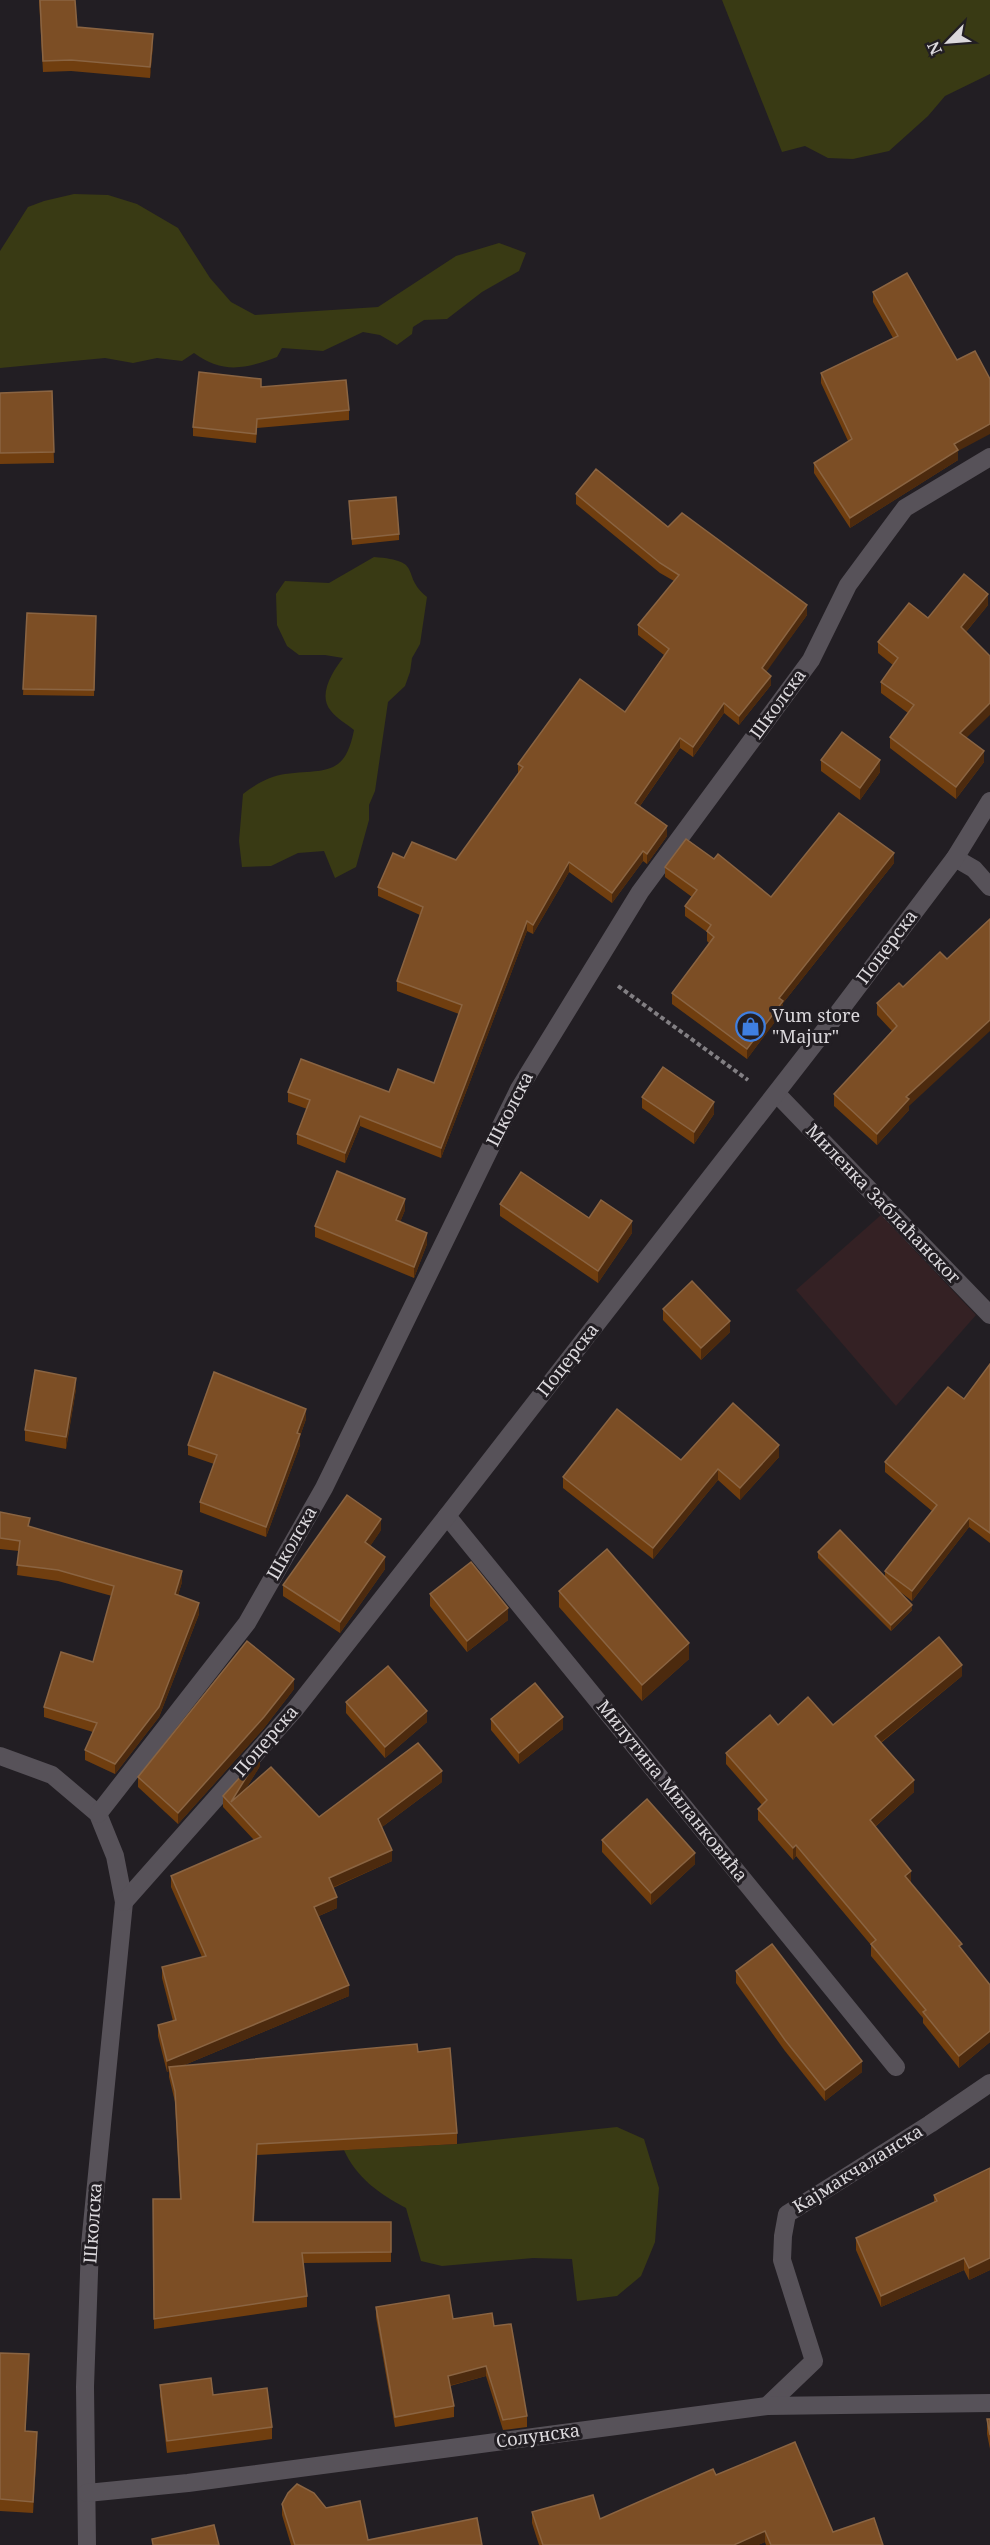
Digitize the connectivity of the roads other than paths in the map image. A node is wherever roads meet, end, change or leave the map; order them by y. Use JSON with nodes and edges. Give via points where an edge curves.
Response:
{"nodes":[{"id":1,"x":990,"y":457,"type":"edge"},
{"id":2,"x":990,"y":801,"type":"edge"},
{"id":3,"x":954,"y":858,"type":"junction"},
{"id":4,"x":990,"y":887,"type":"edge"},
{"id":5,"x":775,"y":1096,"type":"junction"},
{"id":6,"x":990,"y":1315,"type":"edge"},
{"id":7,"x":447,"y":1516,"type":"junction"},
{"id":8,"x":0,"y":1756,"type":"edge"},
{"id":9,"x":98,"y":1814,"type":"junction"},
{"id":10,"x":124,"y":1902,"type":"junction"},
{"id":11,"x":896,"y":2067,"type":"dead end"},
{"id":12,"x":990,"y":2083,"type":"edge"},
{"id":13,"x":990,"y":2403,"type":"edge"},
{"id":14,"x":767,"y":2406,"type":"junction"},
{"id":15,"x":87,"y":2493,"type":"junction"},
{"id":16,"x":87,"y":2545,"type":"edge"}],
"edges":[{"from":1,"to":9,"type":"street","name":"Школска","via":[[905,508],[848,585],[811,660],[640,892],[519,1089],[324,1488],[247,1623]]},
{"from":2,"to":3,"type":"street","name":"Поцерска"},
{"from":3,"to":4,"type":"street","via":[[974,869]]},
{"from":3,"to":5,"type":"street","name":"Поцерска"},
{"from":5,"to":6,"type":"street","name":"Миленка Заблаћанског"},
{"from":5,"to":7,"type":"street","name":"Поцерска"},
{"from":7,"to":10,"type":"street","name":"Поцерска","via":[[296,1708]]},
{"from":7,"to":11,"type":"street","name":"Милутина Миланковића"},
{"from":8,"to":9,"type":"street","via":[[52,1774]]},
{"from":9,"to":10,"type":"street","name":"Школска","via":[[114,1856]]},
{"from":10,"to":15,"type":"street","name":"Школска","via":[[90,2245],[85,2387]]},
{"from":12,"to":14,"type":"street","name":"Кајмакчаланска","via":[[787,2214],[782,2260],[814,2361]]},
{"from":13,"to":14,"type":"street","name":"Солунска"},
{"from":14,"to":15,"type":"street","name":"Солунска"},
{"from":15,"to":16,"type":"street","name":"Школска"}]}
